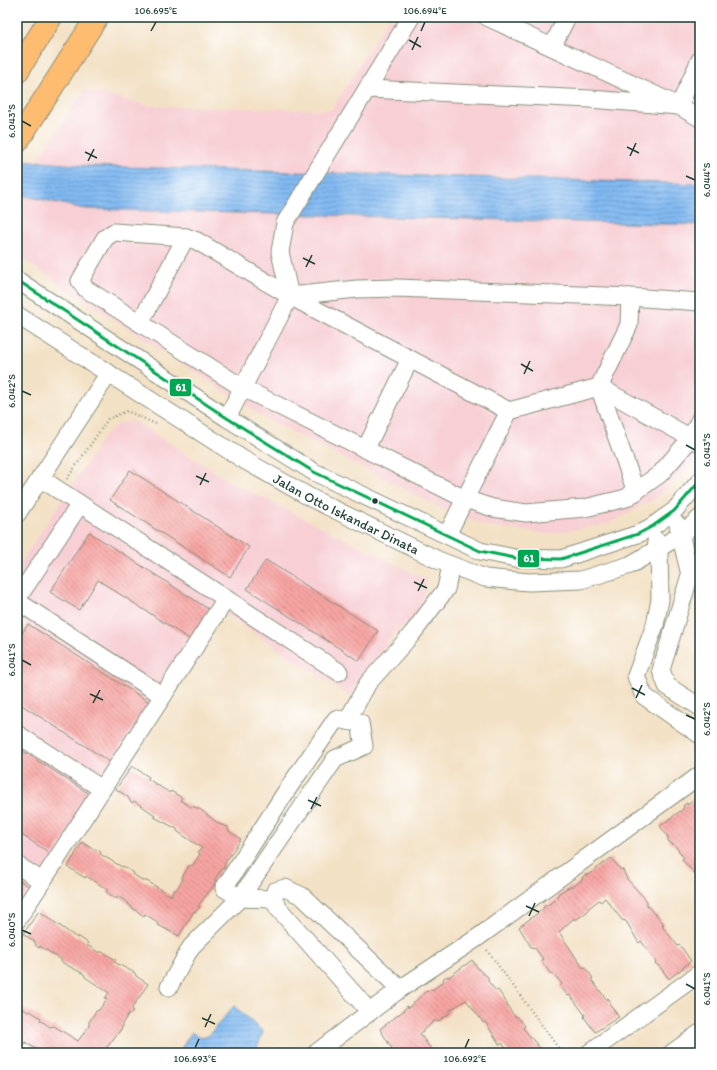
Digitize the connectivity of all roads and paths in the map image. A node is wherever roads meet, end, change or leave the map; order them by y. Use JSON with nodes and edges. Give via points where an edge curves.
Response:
{"nodes":[{"id":1,"x":97,"y":17,"type":"edge"},
{"id":2,"x":411,"y":17,"type":"edge"},
{"id":3,"x":487,"y":17,"type":"edge"},
{"id":4,"x":567,"y":17,"type":"edge"},
{"id":5,"x":51,"y":18,"type":"edge"},
{"id":6,"x":552,"y":47,"type":"junction"},
{"id":7,"x":17,"y":53,"type":"edge"},
{"id":8,"x":700,"y":60,"type":"edge"},
{"id":9,"x":17,"y":72,"type":"edge"},
{"id":10,"x":367,"y":89,"type":"junction"},
{"id":11,"x":679,"y":106,"type":"junction"},
{"id":12,"x":700,"y":118,"type":"edge"},
{"id":13,"x":17,"y":142,"type":"edge"},
{"id":14,"x":186,"y":237,"type":"junction"},
{"id":15,"x":17,"y":280,"type":"edge"},
{"id":16,"x":290,"y":296,"type":"junction"},
{"id":17,"x":630,"y":297,"type":"junction"},
{"id":18,"x":700,"y":302,"type":"edge"},
{"id":19,"x":17,"y":315,"type":"edge"},
{"id":20,"x":140,"y":323,"type":"junction"},
{"id":21,"x":410,"y":359,"type":"junction"},
{"id":22,"x":109,"y":373,"type":"junction"},
{"id":23,"x":599,"y":387,"type":"junction"},
{"id":24,"x":243,"y":388,"type":"junction"},
{"id":25,"x":510,"y":411,"type":"junction"},
{"id":26,"x":226,"y":418,"type":"junction"},
{"id":27,"x":700,"y":419,"type":"edge"},
{"id":28,"x":160,"y":426,"type":"dead end"},
{"id":29,"x":695,"y":440,"type":"edge"},
{"id":30,"x":366,"y":448,"type":"junction"},
{"id":31,"x":40,"y":478,"type":"junction"},
{"id":32,"x":700,"y":481,"type":"edge"},
{"id":33,"x":62,"y":492,"type":"junction"},
{"id":34,"x":636,"y":492,"type":"junction"},
{"id":35,"x":466,"y":499,"type":"junction"},
{"id":36,"x":80,"y":504,"type":"junction"},
{"id":37,"x":674,"y":511,"type":"junction"},
{"id":38,"x":17,"y":514,"type":"edge"},
{"id":39,"x":700,"y":518,"type":"edge"},
{"id":40,"x":653,"y":526,"type":"junction"},
{"id":41,"x":447,"y":535,"type":"junction"},
{"id":42,"x":681,"y":535,"type":"junction"},
{"id":43,"x":659,"y":549,"type":"junction"},
{"id":44,"x":451,"y":565,"type":"junction"},
{"id":45,"x":226,"y":599,"type":"junction"},
{"id":46,"x":17,"y":600,"type":"edge"},
{"id":47,"x":339,"y":672,"type":"dead end"},
{"id":48,"x":163,"y":696,"type":"junction"},
{"id":49,"x":700,"y":707,"type":"edge"},
{"id":50,"x":347,"y":721,"type":"junction"},
{"id":51,"x":17,"y":734,"type":"edge"},
{"id":52,"x":700,"y":735,"type":"edge"},
{"id":53,"x":700,"y":775,"type":"edge"},
{"id":54,"x":102,"y":789,"type":"junction"},
{"id":55,"x":17,"y":865,"type":"edge"},
{"id":56,"x":42,"y":881,"type":"junction"},
{"id":57,"x":240,"y":898,"type":"junction"},
{"id":58,"x":273,"y":899,"type":"junction"},
{"id":59,"x":17,"y":920,"type":"edge"},
{"id":60,"x":478,"y":938,"type":"junction"},
{"id":61,"x":700,"y":973,"type":"edge"},
{"id":62,"x":168,"y":987,"type":"dead end"},
{"id":63,"x":400,"y":989,"type":"junction"},
{"id":64,"x":370,"y":1012,"type":"junction"},
{"id":65,"x":700,"y":1033,"type":"edge"},
{"id":66,"x":316,"y":1053,"type":"edge"},
{"id":67,"x":562,"y":1053,"type":"edge"},
{"id":68,"x":589,"y":1053,"type":"edge"},
{"id":69,"x":672,"y":1053,"type":"edge"}],
"edges":[{"from":1,"to":13,"type":"main road"},
{"from":2,"to":10,"type":"street"},
{"from":3,"to":6,"type":"street"},
{"from":4,"to":6,"type":"street"},
{"from":5,"to":7,"type":"street"},
{"from":5,"to":9,"type":"main road"},
{"from":6,"to":11,"type":"street"},
{"from":8,"to":11,"type":"street"},
{"from":10,"to":11,"type":"street","via":[[590,99]]},
{"from":10,"to":16,"type":"street","via":[[285,223],[280,252]]},
{"from":11,"to":12,"type":"street"},
{"from":14,"to":16,"type":"street"},
{"from":14,"to":20,"type":"street"},
{"from":14,"to":20,"type":"street","via":[[114,232],[105,238],[83,274],[80,281],[86,289]]},
{"from":15,"to":26,"type":"street","name":"Jalan Otto Iskandar Dinata"},
{"from":16,"to":17,"type":"street","via":[[397,288]]},
{"from":16,"to":21,"type":"street"},
{"from":16,"to":24,"type":"street"},
{"from":17,"to":18,"type":"street"},
{"from":17,"to":23,"type":"street","via":[[629,325]]},
{"from":19,"to":22,"type":"street","name":"Jalan Otto Iskandar Dinata"},
{"from":20,"to":24,"type":"street"},
{"from":21,"to":25,"type":"street"},
{"from":21,"to":30,"type":"street"},
{"from":22,"to":31,"type":"street"},
{"from":22,"to":44,"type":"street","name":"Jalan Otto Iskandar Dinata","via":[[244,460],[313,499]]},
{"from":23,"to":25,"type":"street"},
{"from":23,"to":29,"type":"street"},
{"from":23,"to":34,"type":"street"},
{"from":24,"to":26,"type":"street"},
{"from":24,"to":30,"type":"street"},
{"from":25,"to":35,"type":"street"},
{"from":26,"to":41,"type":"street","name":"Jalan Otto Iskandar Dinata","via":[[314,472]]},
{"from":27,"to":29,"type":"street"},
{"from":28,"to":33,"type":"path","via":[[127,411],[108,419],[68,477]]},
{"from":29,"to":34,"type":"street","via":[[660,474]]},
{"from":30,"to":35,"type":"street"},
{"from":31,"to":33,"type":"street"},
{"from":31,"to":38,"type":"street"},
{"from":32,"to":37,"type":"street","name":"Jalan Otto Iskandar Dinata"},
{"from":33,"to":36,"type":"street"},
{"from":34,"to":35,"type":"street","via":[[626,498],[585,508],[526,513],[493,508]]},
{"from":35,"to":41,"type":"street"},
{"from":36,"to":45,"type":"street"},
{"from":36,"to":46,"type":"street"},
{"from":37,"to":40,"type":"street","name":"Jalan Otto Iskandar Dinata"},
{"from":37,"to":42,"type":"street"},
{"from":39,"to":42,"type":"street","name":"Jalan Otto Iskandar Dinata"},
{"from":40,"to":41,"type":"street","name":"Jalan Otto Iskandar Dinata","via":[[638,534],[561,559],[515,558],[480,551]]},
{"from":40,"to":43,"type":"street"},
{"from":42,"to":43,"type":"street","name":"Jalan Otto Iskandar Dinata"},
{"from":42,"to":49,"type":"street","via":[[690,575],[661,670],[667,686]]},
{"from":43,"to":44,"type":"street","name":"Jalan Otto Iskandar Dinata","via":[[630,565],[581,580],[529,582],[485,578]]},
{"from":43,"to":52,"type":"street","via":[[660,600],[655,625],[636,676],[644,696]]},
{"from":44,"to":50,"type":"street","via":[[446,589],[412,634],[368,683]]},
{"from":45,"to":47,"type":"street"},
{"from":45,"to":48,"type":"street"},
{"from":46,"to":48,"type":"street"},
{"from":48,"to":54,"type":"street"},
{"from":50,"to":57,"type":"street","via":[[336,719],[224,888]]},
{"from":50,"to":57,"type":"street","via":[[360,724],[364,746],[335,759]]},
{"from":51,"to":54,"type":"street"},
{"from":53,"to":60,"type":"street"},
{"from":54,"to":56,"type":"street"},
{"from":55,"to":56,"type":"street"},
{"from":56,"to":59,"type":"street"},
{"from":57,"to":58,"type":"street"},
{"from":57,"to":62,"type":"street","via":[[191,947]]},
{"from":58,"to":63,"type":"street","via":[[275,891],[285,888],[302,896]]},
{"from":58,"to":64,"type":"street","via":[[278,908]]},
{"from":60,"to":63,"type":"street"},
{"from":60,"to":67,"type":"path"},
{"from":61,"to":68,"type":"street"},
{"from":63,"to":64,"type":"street"},
{"from":64,"to":66,"type":"street"},
{"from":65,"to":69,"type":"street"}]}
